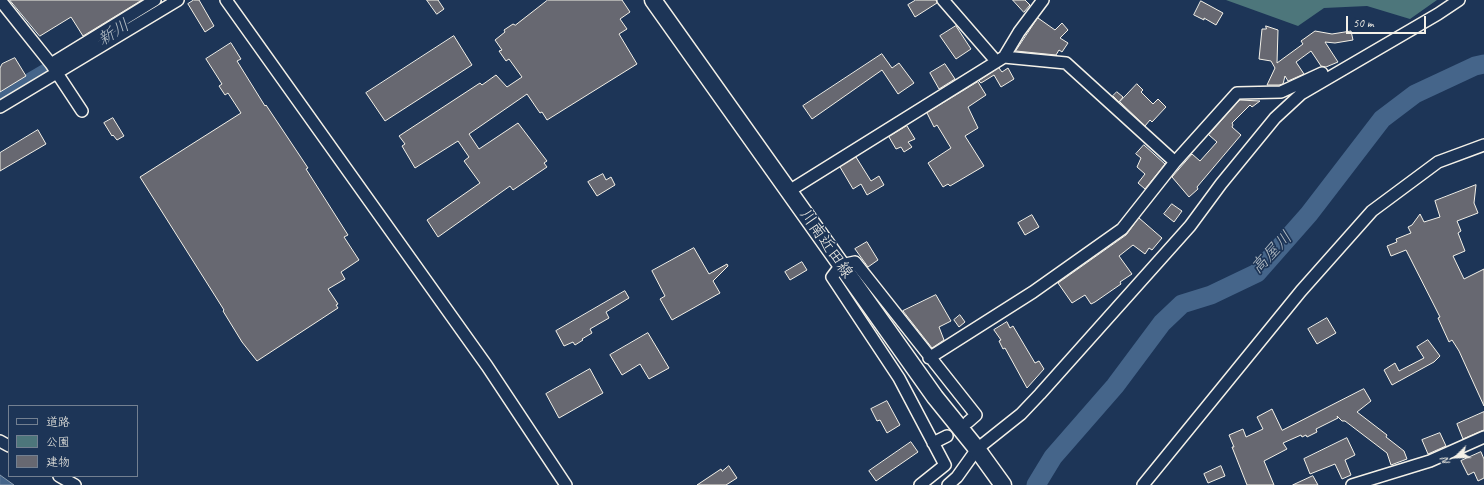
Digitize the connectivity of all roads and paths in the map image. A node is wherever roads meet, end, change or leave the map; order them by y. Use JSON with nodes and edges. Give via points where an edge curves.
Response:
{"nodes":[{"id":1,"x":0,"y":0,"type":"edge"},
{"id":2,"x":155,"y":0,"type":"edge"},
{"id":3,"x":178,"y":0,"type":"edge"},
{"id":4,"x":226,"y":0,"type":"edge"},
{"id":5,"x":654,"y":0,"type":"edge"},
{"id":6,"x":943,"y":0,"type":"edge"},
{"id":7,"x":1043,"y":0,"type":"edge"},
{"id":8,"x":1459,"y":0,"type":"edge"},
{"id":9,"x":1000,"y":59,"type":"junction"},
{"id":10,"x":54,"y":69,"type":"junction"},
{"id":11,"x":1332,"y":74,"type":"junction"},
{"id":12,"x":0,"y":107,"type":"edge"},
{"id":13,"x":82,"y":111,"type":"dead end"},
{"id":14,"x":1484,"y":145,"type":"edge"},
{"id":15,"x":1175,"y":162,"type":"junction"},
{"id":16,"x":789,"y":191,"type":"junction"},
{"id":17,"x":842,"y":265,"type":"junction"},
{"id":18,"x":929,"y":358,"type":"junction"},
{"id":19,"x":968,"y":422,"type":"dead end"},
{"id":20,"x":947,"y":436,"type":"dead end"},
{"id":21,"x":1484,"y":437,"type":"edge"},
{"id":22,"x":933,"y":443,"type":"junction"},
{"id":23,"x":981,"y":454,"type":"junction"},
{"id":24,"x":61,"y":477,"type":"edge"},
{"id":25,"x":75,"y":485,"type":"edge"},
{"id":26,"x":566,"y":485,"type":"edge"},
{"id":27,"x":920,"y":485,"type":"edge"},
{"id":28,"x":948,"y":485,"type":"edge"},
{"id":29,"x":1003,"y":485,"type":"edge"},
{"id":30,"x":1143,"y":485,"type":"edge"},
{"id":31,"x":1352,"y":485,"type":"edge"}],
"edges":[{"from":1,"to":10,"type":"street"},
{"from":2,"to":10,"type":"street"},
{"from":3,"to":10,"type":"street"},
{"from":4,"to":26,"type":"street","via":[[478,353]]},
{"from":5,"to":16,"type":"main road","name":"川南近田線"},
{"from":6,"to":9,"type":"street"},
{"from":7,"to":9,"type":"street"},
{"from":8,"to":11,"type":"street"},
{"from":9,"to":15,"type":"street","via":[[1066,63]]},
{"from":9,"to":16,"type":"street"},
{"from":10,"to":12,"type":"street"},
{"from":10,"to":13,"type":"street"},
{"from":11,"to":15,"type":"street","via":[[1329,70],[1281,92],[1237,93]]},
{"from":11,"to":23,"type":"street","via":[[1301,94],[1274,118],[1190,226],[1040,394]]},
{"from":14,"to":30,"type":"street","via":[[1438,162],[1372,211],[1301,290]]},
{"from":15,"to":18,"type":"street","via":[[1122,229],[1033,292]]},
{"from":16,"to":17,"type":"main road","name":"川南近田線"},
{"from":17,"to":18,"type":"street","via":[[855,262]]},
{"from":17,"to":22,"type":"street","via":[[832,277],[898,378]]},
{"from":17,"to":23,"type":"main road","name":"川南近田線","via":[[936,398]]},
{"from":18,"to":19,"type":"street","via":[[976,415]]},
{"from":20,"to":22,"type":"street"},
{"from":21,"to":31,"type":"street","via":[[1430,461]]},
{"from":22,"to":27,"type":"street","via":[[945,465]]},
{"from":23,"to":28,"type":"street"},
{"from":23,"to":29,"type":"main road","name":"川南近田線"},
{"from":24,"to":25,"type":"street"}]}
